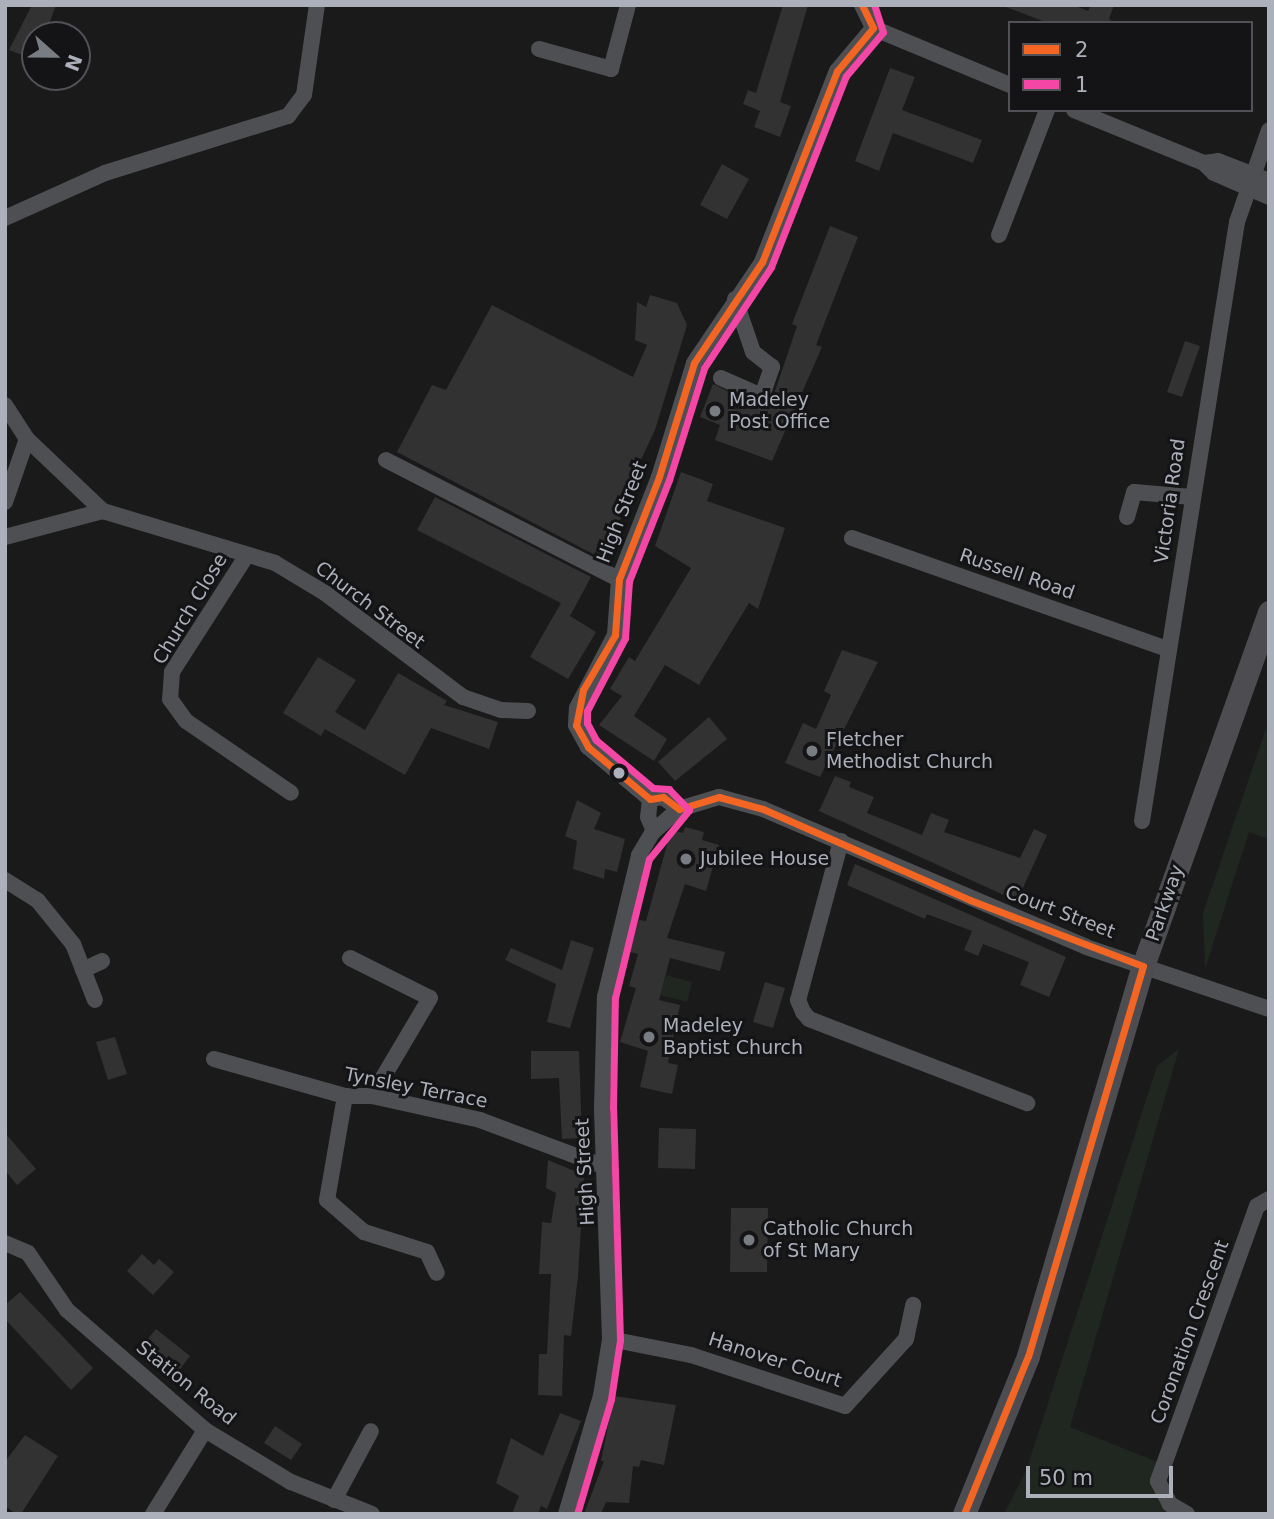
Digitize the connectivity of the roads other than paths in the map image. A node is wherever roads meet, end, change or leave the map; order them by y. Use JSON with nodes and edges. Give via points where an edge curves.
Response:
{"nodes":[{"id":1,"x":317,"y":5,"type":"edge"},
{"id":2,"x":628,"y":5,"type":"edge"},
{"id":3,"x":862,"y":5,"type":"edge"},
{"id":4,"x":873,"y":28,"type":"junction"},
{"id":5,"x":539,"y":49,"type":"dead end"},
{"id":6,"x":1008,"y":84,"type":"edge"},
{"id":7,"x":1046,"y":112,"type":"edge"},
{"id":8,"x":1079,"y":112,"type":"edge"},
{"id":9,"x":1269,"y":130,"type":"edge"},
{"id":10,"x":1250,"y":181,"type":"junction"},
{"id":11,"x":1269,"y":181,"type":"edge"},
{"id":12,"x":1269,"y":197,"type":"edge"},
{"id":13,"x":5,"y":218,"type":"edge"},
{"id":14,"x":999,"y":235,"type":"dead end"},
{"id":15,"x":735,"y":299,"type":"junction"},
{"id":16,"x":721,"y":379,"type":"dead end"},
{"id":17,"x":5,"y":405,"type":"edge"},
{"id":18,"x":27,"y":439,"type":"junction"},
{"id":19,"x":386,"y":460,"type":"dead end"},
{"id":20,"x":1192,"y":497,"type":"junction"},
{"id":21,"x":5,"y":502,"type":"edge"},
{"id":22,"x":103,"y":511,"type":"junction"},
{"id":23,"x":1127,"y":517,"type":"dead end"},
{"id":24,"x":5,"y":537,"type":"edge"},
{"id":25,"x":852,"y":538,"type":"dead end"},
{"id":26,"x":247,"y":555,"type":"junction"},
{"id":27,"x":620,"y":579,"type":"junction"},
{"id":28,"x":1269,"y":612,"type":"edge"},
{"id":29,"x":1168,"y":649,"type":"junction"},
{"id":30,"x":528,"y":711,"type":"dead end"},
{"id":31,"x":291,"y":793,"type":"dead end"},
{"id":32,"x":650,"y":799,"type":"junction"},
{"id":33,"x":680,"y":809,"type":"junction"},
{"id":34,"x":1142,"y":821,"type":"dead end"},
{"id":35,"x":654,"y":831,"type":"junction"},
{"id":36,"x":841,"y":841,"type":"junction"},
{"id":37,"x":5,"y":880,"type":"edge"},
{"id":38,"x":350,"y":957,"type":"dead end"},
{"id":39,"x":102,"y":961,"type":"dead end"},
{"id":40,"x":1143,"y":966,"type":"junction"},
{"id":41,"x":83,"y":970,"type":"junction"},
{"id":42,"x":95,"y":1000,"type":"dead end"},
{"id":43,"x":1269,"y":1009,"type":"edge"},
{"id":44,"x":214,"y":1059,"type":"dead end"},
{"id":45,"x":345,"y":1096,"type":"junction"},
{"id":46,"x":372,"y":1096,"type":"junction"},
{"id":47,"x":1027,"y":1103,"type":"dead end"},
{"id":48,"x":606,"y":1167,"type":"junction"},
{"id":49,"x":1269,"y":1199,"type":"edge"},
{"id":50,"x":5,"y":1243,"type":"edge"},
{"id":51,"x":438,"y":1273,"type":"dead end"},
{"id":52,"x":913,"y":1305,"type":"dead end"},
{"id":53,"x":610,"y":1339,"type":"junction"},
{"id":54,"x":205,"y":1430,"type":"junction"},
{"id":55,"x":371,"y":1431,"type":"dead end"},
{"id":56,"x":334,"y":1500,"type":"junction"},
{"id":57,"x":153,"y":1514,"type":"edge"},
{"id":58,"x":372,"y":1514,"type":"edge"},
{"id":59,"x":566,"y":1514,"type":"edge"},
{"id":60,"x":964,"y":1514,"type":"edge"},
{"id":61,"x":1187,"y":1514,"type":"edge"}],
"edges":[{"from":1,"to":13,"type":"street","via":[[303,95],[288,117],[105,173]]},
{"from":2,"to":5,"type":"street","via":[[611,69]]},
{"from":3,"to":4,"type":"street"},
{"from":4,"to":6,"type":"street"},
{"from":4,"to":15,"type":"street","name":"High Street","via":[[837,72],[762,262]]},
{"from":7,"to":14,"type":"street"},
{"from":8,"to":10,"type":"street","via":[[1204,163],[1218,161]]},
{"from":9,"to":10,"type":"street","name":"Victoria Road"},
{"from":10,"to":11,"type":"street"},
{"from":10,"to":12,"type":"street"},
{"from":10,"to":20,"type":"street","name":"Victoria Road","via":[[1237,222],[1224,327],[1203,417]]},
{"from":15,"to":16,"type":"street","via":[[752,352],[772,367],[762,396]]},
{"from":15,"to":27,"type":"street","name":"High Street","via":[[694,363],[659,477]]},
{"from":17,"to":18,"type":"street","name":"Church Street"},
{"from":18,"to":21,"type":"street"},
{"from":18,"to":22,"type":"street","name":"Church Street"},
{"from":19,"to":27,"type":"street"},
{"from":20,"to":23,"type":"street","via":[[1134,492]]},
{"from":20,"to":29,"type":"street","name":"Victoria Road"},
{"from":22,"to":24,"type":"street"},
{"from":22,"to":26,"type":"street","name":"Church Street"},
{"from":25,"to":29,"type":"street","name":"Russell Road"},
{"from":26,"to":30,"type":"street","name":"Church Street","via":[[275,563],[325,593],[463,697],[501,710]]},
{"from":26,"to":31,"type":"street","name":"Church Close","via":[[172,673],[170,699],[186,721]]},
{"from":27,"to":32,"type":"street","name":"High Street","via":[[615,635],[583,690],[576,725],[588,747]]},
{"from":28,"to":40,"type":"street","name":"Parkway"},
{"from":29,"to":34,"type":"street","name":"Victoria Road"},
{"from":32,"to":33,"type":"street","name":"High Street","via":[[663,797]]},
{"from":32,"to":35,"type":"street","via":[[648,817]]},
{"from":33,"to":35,"type":"street","name":"High Street"},
{"from":33,"to":36,"type":"street","name":"Court Street","via":[[730,798]]},
{"from":35,"to":48,"type":"street","name":"High Street","via":[[639,855],[605,997],[602,1108]]},
{"from":36,"to":40,"type":"street","name":"Court Street","via":[[970,900]]},
{"from":36,"to":47,"type":"street","via":[[798,1000],[803,1012],[809,1019]]},
{"from":37,"to":41,"type":"street","via":[[38,901],[73,944]]},
{"from":38,"to":46,"type":"street","via":[[430,998]]},
{"from":39,"to":41,"type":"street"},
{"from":40,"to":43,"type":"street","name":"Court Street"},
{"from":40,"to":60,"type":"street","name":"Parkway","via":[[1028,1356]]},
{"from":41,"to":42,"type":"street"},
{"from":44,"to":45,"type":"street","name":"Tynsley Terrace"},
{"from":45,"to":46,"type":"street","name":"Tynsley Terrace"},
{"from":45,"to":51,"type":"street","via":[[327,1200],[364,1232],[427,1252]]},
{"from":46,"to":48,"type":"street","name":"Tynsley Terrace","via":[[480,1120]]},
{"from":48,"to":53,"type":"street","name":"High Street"},
{"from":49,"to":61,"type":"street","name":"Coronation Crescent","via":[[1257,1206],[1158,1481],[1170,1504]]},
{"from":50,"to":54,"type":"street","name":"Station Road","via":[[28,1253],[67,1310]]},
{"from":52,"to":53,"type":"street","name":"Hanover Court","via":[[906,1339],[845,1406],[691,1355]]},
{"from":53,"to":59,"type":"street","name":"High Street","via":[[601,1396]]},
{"from":54,"to":56,"type":"street","name":"Station Road","via":[[291,1482]]},
{"from":54,"to":57,"type":"street"},
{"from":55,"to":56,"type":"street"},
{"from":56,"to":58,"type":"street","name":"Station Road"}]}
